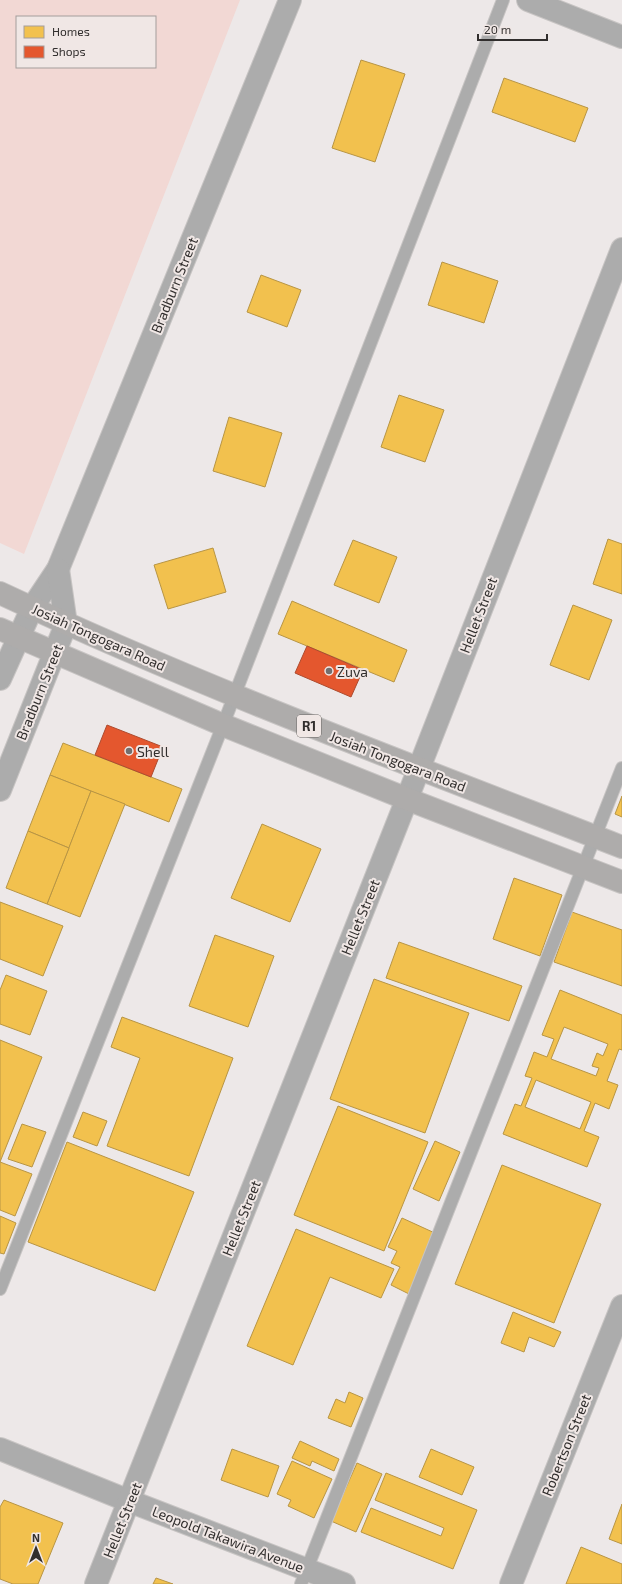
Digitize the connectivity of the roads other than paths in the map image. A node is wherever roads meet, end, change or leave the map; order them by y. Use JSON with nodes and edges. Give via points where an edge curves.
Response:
{"nodes":[{"id":1,"x":290,"y":0,"type":"edge"},
{"id":2,"x":503,"y":0,"type":"edge"},
{"id":3,"x":528,"y":0,"type":"edge"},
{"id":4,"x":622,"y":36,"type":"edge"},
{"id":5,"x":622,"y":249,"type":"edge"},
{"id":6,"x":58,"y":569,"type":"junction"},
{"id":7,"x":0,"y":593,"type":"edge"},
{"id":8,"x":32,"y":608,"type":"junction"},
{"id":9,"x":66,"y":624,"type":"junction"},
{"id":10,"x":9,"y":633,"type":"edge"},
{"id":11,"x":54,"y":653,"type":"junction"},
{"id":12,"x":0,"y":680,"type":"edge"},
{"id":13,"x":235,"y":696,"type":"junction"},
{"id":14,"x":224,"y":725,"type":"junction"},
{"id":15,"x":622,"y":768,"type":"edge"},
{"id":16,"x":418,"y":769,"type":"junction"},
{"id":17,"x":0,"y":790,"type":"edge"},
{"id":18,"x":407,"y":799,"type":"junction"},
{"id":19,"x":595,"y":836,"type":"junction"},
{"id":20,"x":622,"y":847,"type":"edge"},
{"id":21,"x":583,"y":867,"type":"junction"},
{"id":22,"x":622,"y":882,"type":"edge"},
{"id":23,"x":0,"y":1289,"type":"edge"},
{"id":24,"x":622,"y":1306,"type":"edge"},
{"id":25,"x":0,"y":1449,"type":"edge"},
{"id":26,"x":129,"y":1501,"type":"junction"},
{"id":27,"x":304,"y":1577,"type":"edge"},
{"id":28,"x":96,"y":1584,"type":"edge"},
{"id":29,"x":344,"y":1584,"type":"edge"},
{"id":30,"x":511,"y":1584,"type":"edge"}],
"edges":[{"from":1,"to":6,"type":"street","name":"Bradburn Street"},
{"from":2,"to":13,"type":"lane"},
{"from":3,"to":4,"type":"street"},
{"from":5,"to":16,"type":"street","name":"Hellet Street"},
{"from":6,"to":8,"type":"street","name":"Bradburn Street"},
{"from":6,"to":9,"type":"street"},
{"from":7,"to":8,"type":"highway","name":"Josiah Tongogara Road","number":"R1"},
{"from":8,"to":9,"type":"highway","name":"Josiah Tongogara Road","number":"R1"},
{"from":8,"to":10,"type":"street","name":"Bradburn Street"},
{"from":9,"to":11,"type":"street","name":"Bradburn Street"},
{"from":9,"to":13,"type":"highway","name":"Josiah Tongogara Road","number":"R1"},
{"from":10,"to":11,"type":"highway","number":"R1"},
{"from":10,"to":12,"type":"street","name":"Bradburn Street"},
{"from":11,"to":14,"type":"highway","number":"R1"},
{"from":11,"to":17,"type":"street","name":"Bradburn Street"},
{"from":13,"to":14,"type":"lane"},
{"from":13,"to":16,"type":"highway","name":"Josiah Tongogara Road","number":"R1"},
{"from":14,"to":18,"type":"highway","number":"R1"},
{"from":14,"to":23,"type":"lane"},
{"from":15,"to":19,"type":"lane"},
{"from":16,"to":18,"type":"street","name":"Hellet Street"},
{"from":16,"to":19,"type":"highway","name":"Josiah Tongogara Road","number":"R1"},
{"from":18,"to":21,"type":"highway","number":"R1"},
{"from":18,"to":26,"type":"street","name":"Hellet Street"},
{"from":19,"to":20,"type":"highway","name":"Josiah Tongogara Road","number":"R1"},
{"from":19,"to":21,"type":"lane"},
{"from":21,"to":22,"type":"highway","number":"R1"},
{"from":21,"to":27,"type":"lane"},
{"from":24,"to":30,"type":"street","name":"Robertson Street"},
{"from":25,"to":26,"type":"street","name":"Leopold Takawira Avenue"},
{"from":26,"to":27,"type":"street","name":"Leopold Takawira Avenue"},
{"from":26,"to":28,"type":"street","name":"Hellet Street"},
{"from":27,"to":29,"type":"street","name":"Leopold Takawira Avenue"}]}
